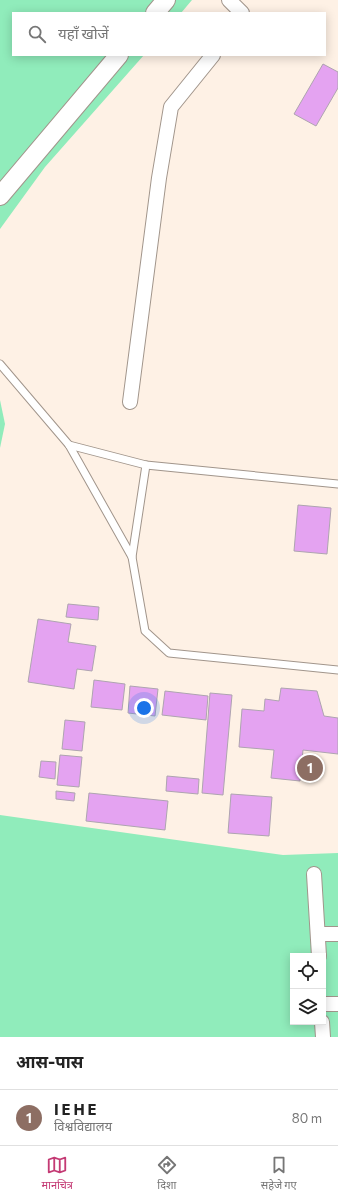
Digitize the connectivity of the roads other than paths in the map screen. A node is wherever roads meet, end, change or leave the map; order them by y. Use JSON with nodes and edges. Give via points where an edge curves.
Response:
{"nodes":[{"id":1,"x":166,"y":0,"type":"edge"},
{"id":2,"x":229,"y":0,"type":"edge"},
{"id":3,"x":156,"y":12,"type":"edge"},
{"id":4,"x":241,"y":12,"type":"edge"},
{"id":5,"x":118,"y":56,"type":"edge"},
{"id":6,"x":212,"y":56,"type":"edge"},
{"id":7,"x":0,"y":196,"type":"edge"},
{"id":8,"x":0,"y":364,"type":"edge"},
{"id":9,"x":130,"y":402,"type":"dead end"},
{"id":10,"x":69,"y":445,"type":"junction"},
{"id":11,"x":146,"y":465,"type":"junction"},
{"id":12,"x":338,"y":484,"type":"edge"},
{"id":13,"x":132,"y":557,"type":"junction"},
{"id":14,"x":338,"y":670,"type":"edge"},
{"id":15,"x":314,"y":874,"type":"dead end"},
{"id":16,"x":318,"y":934,"type":"junction"},
{"id":17,"x":338,"y":934,"type":"edge"},
{"id":18,"x":319,"y":953,"type":"edge"},
{"id":19,"x":326,"y":1004,"type":"edge"},
{"id":20,"x":338,"y":1004,"type":"edge"},
{"id":21,"x":322,"y":1025,"type":"edge"},
{"id":22,"x":323,"y":1037,"type":"edge"}],
"edges":[{"from":1,"to":3,"type":"street"},
{"from":2,"to":4,"type":"street"},
{"from":5,"to":7,"type":"street"},
{"from":6,"to":9,"type":"street","via":[[171,107],[159,178]]},
{"from":8,"to":10,"type":"lane"},
{"from":10,"to":11,"type":"lane"},
{"from":10,"to":13,"type":"lane"},
{"from":11,"to":12,"type":"lane"},
{"from":11,"to":13,"type":"lane"},
{"from":13,"to":14,"type":"lane","via":[[145,631],[169,653]]},
{"from":15,"to":16,"type":"street"},
{"from":16,"to":17,"type":"street"},
{"from":16,"to":18,"type":"street"},
{"from":19,"to":20,"type":"street"},
{"from":21,"to":22,"type":"street"}]}
